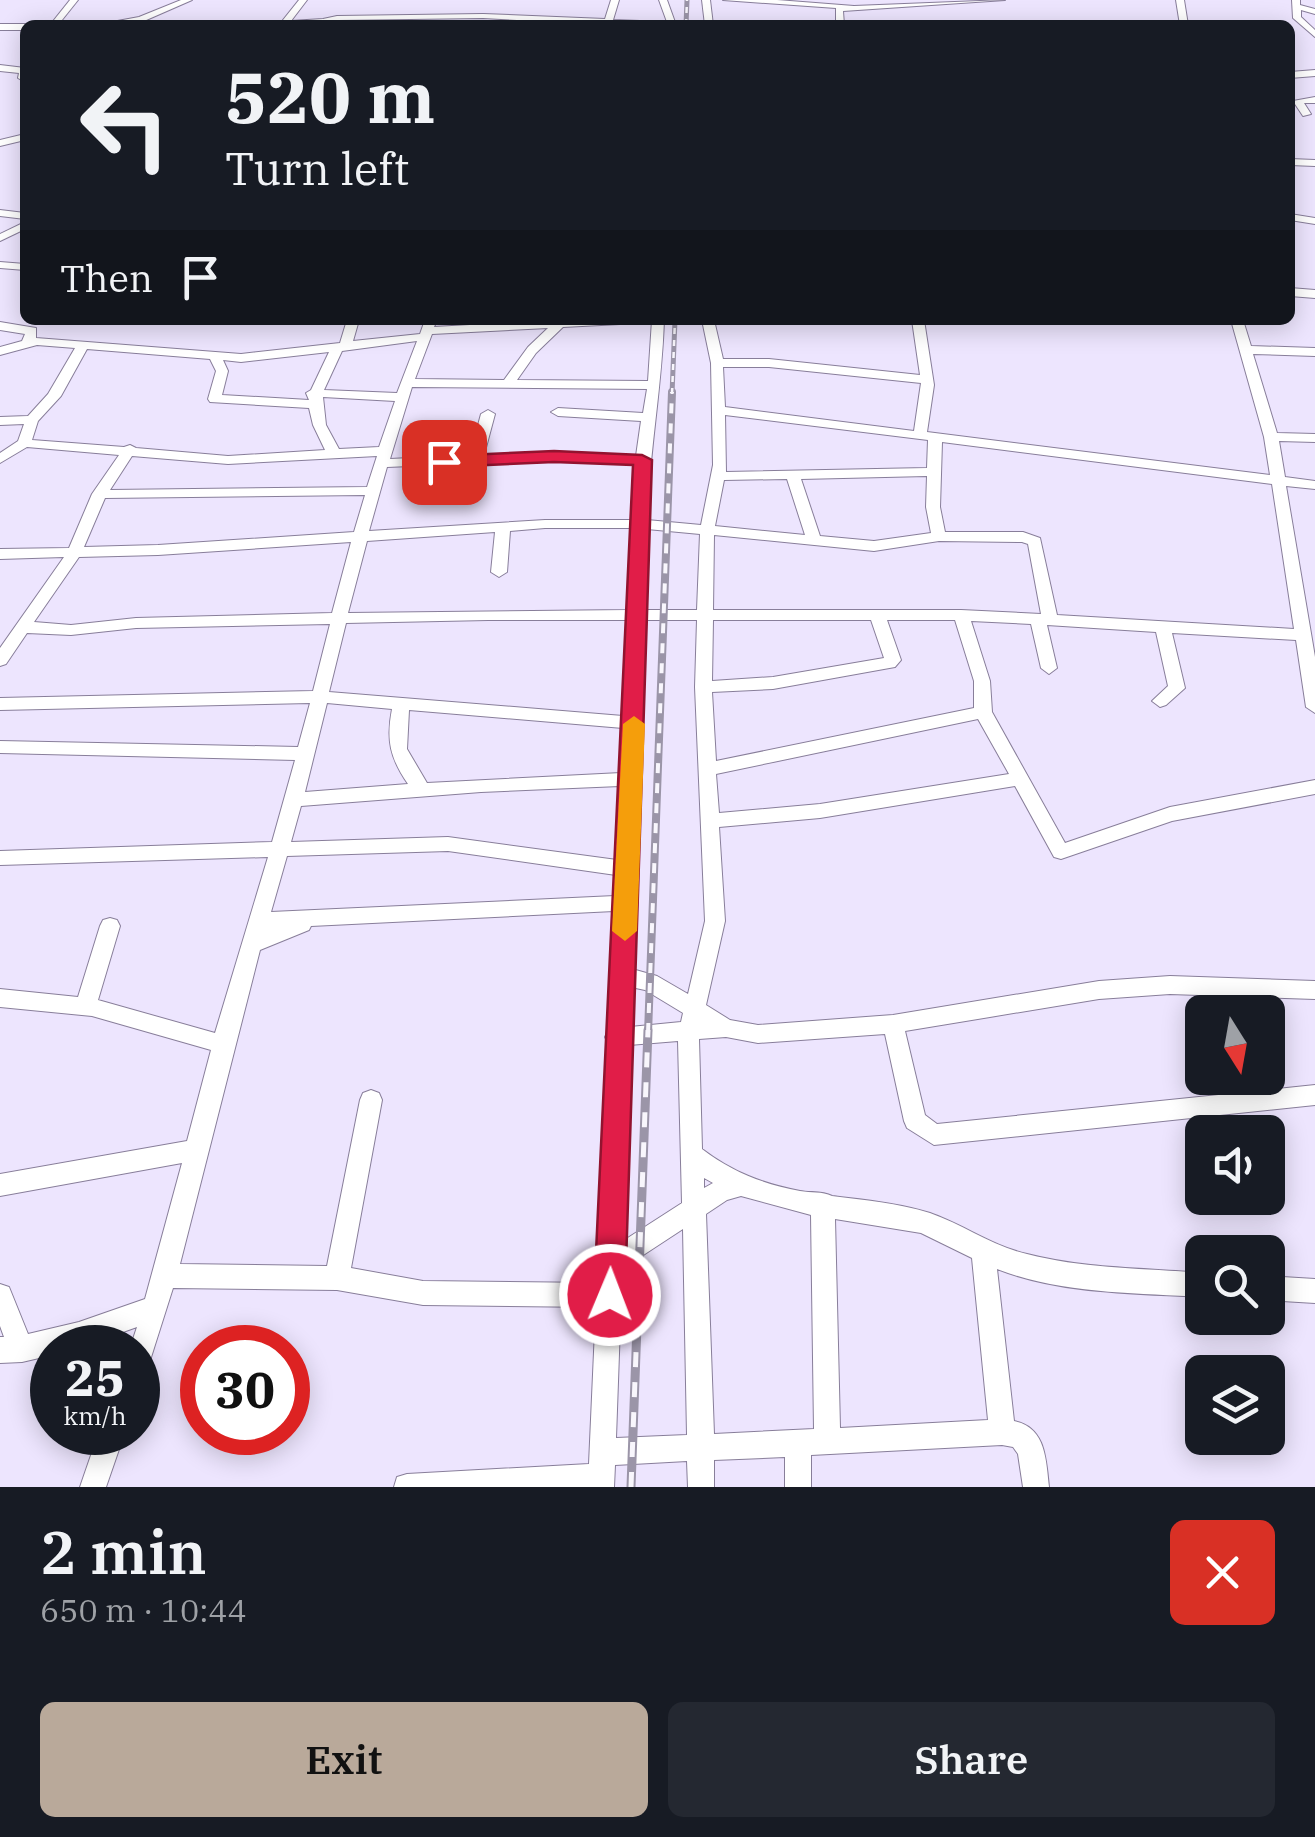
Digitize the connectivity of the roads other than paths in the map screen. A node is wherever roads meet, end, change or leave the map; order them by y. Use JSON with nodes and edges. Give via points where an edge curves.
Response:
{"nodes":[{"id":1,"x":74,"y":0,"type":"edge"},
{"id":2,"x":188,"y":0,"type":"edge"},
{"id":3,"x":727,"y":0,"type":"edge"},
{"id":4,"x":1001,"y":0,"type":"edge"},
{"id":5,"x":496,"y":2,"type":"edge"},
{"id":6,"x":921,"y":3,"type":"edge"},
{"id":7,"x":1296,"y":3,"type":"edge"},
{"id":8,"x":551,"y":4,"type":"dead end"},
{"id":9,"x":374,"y":5,"type":"dead end"},
{"id":10,"x":861,"y":8,"type":"junction"},
{"id":11,"x":107,"y":10,"type":"dead end"},
{"id":12,"x":1315,"y":12,"type":"edge"},
{"id":13,"x":494,"y":17,"type":"junction"},
{"id":14,"x":58,"y":20,"type":"edge"},
{"id":15,"x":101,"y":20,"type":"edge"},
{"id":16,"x":142,"y":20,"type":"edge"},
{"id":17,"x":367,"y":20,"type":"edge"},
{"id":18,"x":373,"y":20,"type":"edge"},
{"id":19,"x":523,"y":20,"type":"edge"},
{"id":20,"x":544,"y":20,"type":"edge"},
{"id":21,"x":839,"y":20,"type":"edge"},
{"id":22,"x":1314,"y":32,"type":"edge"},
{"id":23,"x":1315,"y":100,"type":"edge"},
{"id":24,"x":1306,"y":114,"type":"dead end"},
{"id":25,"x":352,"y":325,"type":"edge"},
{"id":26,"x":474,"y":325,"type":"edge"},
{"id":27,"x":558,"y":325,"type":"edge"},
{"id":28,"x":658,"y":325,"type":"edge"},
{"id":29,"x":709,"y":325,"type":"edge"},
{"id":30,"x":919,"y":325,"type":"edge"},
{"id":31,"x":1238,"y":325,"type":"edge"},
{"id":32,"x":0,"y":326,"type":"edge"},
{"id":33,"x":427,"y":329,"type":"edge"},
{"id":34,"x":28,"y":341,"type":"junction"},
{"id":35,"x":82,"y":346,"type":"junction"},
{"id":36,"x":341,"y":349,"type":"junction"},
{"id":37,"x":1246,"y":350,"type":"junction"},
{"id":38,"x":0,"y":352,"type":"edge"},
{"id":39,"x":1315,"y":352,"type":"edge"},
{"id":40,"x":216,"y":358,"type":"junction"},
{"id":41,"x":717,"y":363,"type":"junction"},
{"id":42,"x":927,"y":380,"type":"junction"},
{"id":43,"x":508,"y":384,"type":"junction"},
{"id":44,"x":654,"y":385,"type":"junction"},
{"id":45,"x":403,"y":390,"type":"junction"},
{"id":46,"x":314,"y":398,"type":"junction"},
{"id":47,"x":718,"y":410,"type":"junction"},
{"id":48,"x":558,"y":412,"type":"dead end"},
{"id":49,"x":488,"y":414,"type":"dead end"},
{"id":50,"x":648,"y":417,"type":"junction"},
{"id":51,"x":32,"y":420,"type":"junction"},
{"id":52,"x":0,"y":421,"type":"edge"},
{"id":53,"x":928,"y":436,"type":"junction"},
{"id":54,"x":1271,"y":438,"type":"junction"},
{"id":55,"x":1315,"y":438,"type":"edge"},
{"id":56,"x":24,"y":444,"type":"junction"},
{"id":57,"x":130,"y":449,"type":"junction"},
{"id":58,"x":335,"y":455,"type":"junction"},
{"id":59,"x":384,"y":457,"type":"junction"},
{"id":60,"x":0,"y":459,"type":"edge"},
{"id":61,"x":642,"y":460,"type":"junction"},
{"id":62,"x":475,"y":461,"type":"junction"},
{"id":63,"x":934,"y":472,"type":"junction"},
{"id":64,"x":718,"y":476,"type":"junction"},
{"id":65,"x":793,"y":476,"type":"junction"},
{"id":66,"x":1279,"y":478,"type":"junction"},
{"id":67,"x":1315,"y":485,"type":"edge"},
{"id":68,"x":374,"y":491,"type":"junction"},
{"id":69,"x":100,"y":494,"type":"junction"},
{"id":70,"x":642,"y":524,"type":"junction"},
{"id":71,"x":504,"y":526,"type":"junction"},
{"id":72,"x":708,"y":531,"type":"junction"},
{"id":73,"x":360,"y":535,"type":"junction"},
{"id":74,"x":939,"y":536,"type":"junction"},
{"id":75,"x":814,"y":540,"type":"junction"},
{"id":76,"x":74,"y":553,"type":"junction"},
{"id":77,"x":0,"y":554,"type":"edge"},
{"id":78,"x":499,"y":572,"type":"dead end"},
{"id":79,"x":1294,"y":588,"type":"junction"},
{"id":80,"x":1315,"y":590,"type":"edge"},
{"id":81,"x":962,"y":615,"type":"junction"},
{"id":82,"x":639,"y":616,"type":"junction"},
{"id":83,"x":707,"y":617,"type":"junction"},
{"id":84,"x":337,"y":618,"type":"junction"},
{"id":85,"x":878,"y":618,"type":"junction"},
{"id":86,"x":1044,"y":620,"type":"junction"},
{"id":87,"x":1162,"y":626,"type":"junction"},
{"id":88,"x":22,"y":627,"type":"junction"},
{"id":89,"x":1304,"y":635,"type":"junction"},
{"id":90,"x":0,"y":660,"type":"edge"},
{"id":91,"x":1049,"y":668,"type":"dead end"},
{"id":92,"x":704,"y":686,"type":"junction"},
{"id":93,"x":320,"y":697,"type":"junction"},
{"id":94,"x":1160,"y":701,"type":"dead end"},
{"id":95,"x":402,"y":703,"type":"junction"},
{"id":96,"x":0,"y":704,"type":"edge"},
{"id":97,"x":1315,"y":706,"type":"edge"},
{"id":98,"x":984,"y":712,"type":"junction"},
{"id":99,"x":634,"y":723,"type":"junction"},
{"id":100,"x":0,"y":747,"type":"edge"},
{"id":101,"x":306,"y":754,"type":"junction"},
{"id":102,"x":706,"y":770,"type":"junction"},
{"id":103,"x":629,"y":779,"type":"junction"},
{"id":104,"x":1020,"y":779,"type":"junction"},
{"id":105,"x":1315,"y":786,"type":"edge"},
{"id":106,"x":422,"y":789,"type":"junction"},
{"id":107,"x":294,"y":800,"type":"junction"},
{"id":108,"x":708,"y":821,"type":"junction"},
{"id":109,"x":278,"y":848,"type":"junction"},
{"id":110,"x":0,"y":858,"type":"edge"},
{"id":111,"x":627,"y":869,"type":"junction"},
{"id":112,"x":626,"y":903,"type":"junction"},
{"id":113,"x":315,"y":918,"type":"junction"},
{"id":114,"x":261,"y":920,"type":"junction"},
{"id":115,"x":110,"y":926,"type":"dead end"},
{"id":116,"x":252,"y":944,"type":"junction"},
{"id":117,"x":622,"y":976,"type":"junction"},
{"id":118,"x":1315,"y":990,"type":"edge"},
{"id":119,"x":0,"y":998,"type":"edge"},
{"id":120,"x":86,"y":1006,"type":"junction"},
{"id":121,"x":695,"y":1008,"type":"junction"},
{"id":122,"x":893,"y":1024,"type":"junction"},
{"id":123,"x":726,"y":1028,"type":"junction"},
{"id":124,"x":689,"y":1032,"type":"junction"},
{"id":125,"x":616,"y":1037,"type":"junction"},
{"id":126,"x":223,"y":1044,"type":"junction"},
{"id":127,"x":1315,"y":1094,"type":"edge"},
{"id":128,"x":372,"y":1100,"type":"dead end"},
{"id":129,"x":196,"y":1150,"type":"junction"},
{"id":130,"x":690,"y":1153,"type":"junction"},
{"id":131,"x":0,"y":1185,"type":"edge"},
{"id":132,"x":736,"y":1186,"type":"junction"},
{"id":133,"x":822,"y":1203,"type":"junction"},
{"id":134,"x":691,"y":1210,"type":"junction"},
{"id":135,"x":982,"y":1249,"type":"junction"},
{"id":136,"x":610,"y":1263,"type":"junction"},
{"id":137,"x":166,"y":1276,"type":"junction"},
{"id":138,"x":337,"y":1278,"type":"junction"},
{"id":139,"x":1185,"y":1283,"type":"edge"},
{"id":140,"x":1285,"y":1289,"type":"edge"},
{"id":141,"x":1315,"y":1291,"type":"edge"},
{"id":142,"x":610,"y":1295,"type":"junction"},
{"id":143,"x":0,"y":1296,"type":"edge"},
{"id":144,"x":156,"y":1308,"type":"junction"},
{"id":145,"x":150,"y":1325,"type":"edge"},
{"id":146,"x":11,"y":1350,"type":"edge"},
{"id":147,"x":1002,"y":1432,"type":"junction"},
{"id":148,"x":827,"y":1442,"type":"junction"},
{"id":149,"x":798,"y":1443,"type":"junction"},
{"id":150,"x":700,"y":1449,"type":"junction"},
{"id":151,"x":104,"y":1455,"type":"edge"},
{"id":152,"x":602,"y":1472,"type":"edge"},
{"id":153,"x":93,"y":1487,"type":"edge"},
{"id":154,"x":406,"y":1487,"type":"edge"},
{"id":155,"x":701,"y":1487,"type":"edge"},
{"id":156,"x":798,"y":1487,"type":"edge"},
{"id":157,"x":1036,"y":1487,"type":"edge"}],
"edges":[{"from":1,"to":14,"type":"street"},
{"from":2,"to":16,"type":"street"},
{"from":3,"to":10,"type":"street"},
{"from":4,"to":6,"type":"street"},
{"from":5,"to":13,"type":"street"},
{"from":6,"to":10,"type":"street"},
{"from":7,"to":12,"type":"street"},
{"from":7,"to":22,"type":"street","via":[[1298,18]]},
{"from":8,"to":20,"type":"street"},
{"from":9,"to":17,"type":"street"},
{"from":10,"to":21,"type":"street","via":[[837,10]]},
{"from":11,"to":15,"type":"street"},
{"from":13,"to":18,"type":"street","via":[[417,12]]},
{"from":13,"to":19,"type":"street"},
{"from":23,"to":24,"type":"street","via":[[1298,102]]},
{"from":25,"to":36,"type":"street"},
{"from":26,"to":33,"type":"street"},
{"from":27,"to":43,"type":"street"},
{"from":28,"to":44,"type":"street"},
{"from":29,"to":41,"type":"street"},
{"from":30,"to":42,"type":"street"},
{"from":31,"to":37,"type":"street"},
{"from":32,"to":34,"type":"street","via":[[32,330]]},
{"from":33,"to":36,"type":"street"},
{"from":33,"to":45,"type":"street"},
{"from":34,"to":35,"type":"street"},
{"from":34,"to":38,"type":"street"},
{"from":35,"to":40,"type":"street"},
{"from":35,"to":51,"type":"street"},
{"from":36,"to":40,"type":"street"},
{"from":36,"to":46,"type":"street"},
{"from":37,"to":39,"type":"street"},
{"from":37,"to":54,"type":"street"},
{"from":40,"to":46,"type":"street","via":[[222,371],[215,399]]},
{"from":41,"to":42,"type":"street"},
{"from":41,"to":47,"type":"street"},
{"from":42,"to":53,"type":"street"},
{"from":43,"to":44,"type":"street"},
{"from":43,"to":45,"type":"street"},
{"from":44,"to":50,"type":"street"},
{"from":45,"to":46,"type":"street"},
{"from":45,"to":59,"type":"street"},
{"from":46,"to":58,"type":"street","via":[[321,432]]},
{"from":47,"to":53,"type":"street"},
{"from":47,"to":64,"type":"street"},
{"from":48,"to":50,"type":"street"},
{"from":49,"to":62,"type":"street"},
{"from":50,"to":61,"type":"street"},
{"from":51,"to":52,"type":"street"},
{"from":51,"to":56,"type":"street"},
{"from":53,"to":63,"type":"street"},
{"from":53,"to":66,"type":"street"},
{"from":54,"to":55,"type":"street"},
{"from":54,"to":66,"type":"street"},
{"from":56,"to":57,"type":"street"},
{"from":56,"to":60,"type":"street"},
{"from":57,"to":58,"type":"street","via":[[228,460]]},
{"from":57,"to":69,"type":"street"},
{"from":58,"to":59,"type":"street"},
{"from":59,"to":62,"type":"street"},
{"from":59,"to":68,"type":"street"},
{"from":61,"to":62,"type":"street"},
{"from":61,"to":70,"type":"street"},
{"from":63,"to":65,"type":"street"},
{"from":63,"to":74,"type":"street"},
{"from":64,"to":65,"type":"street"},
{"from":64,"to":72,"type":"street"},
{"from":65,"to":75,"type":"street"},
{"from":66,"to":67,"type":"street"},
{"from":66,"to":79,"type":"street"},
{"from":68,"to":69,"type":"street"},
{"from":68,"to":73,"type":"street"},
{"from":69,"to":76,"type":"street"},
{"from":70,"to":71,"type":"street"},
{"from":70,"to":72,"type":"street"},
{"from":70,"to":82,"type":"street"},
{"from":71,"to":73,"type":"street"},
{"from":71,"to":78,"type":"street"},
{"from":72,"to":75,"type":"street"},
{"from":72,"to":83,"type":"street"},
{"from":73,"to":76,"type":"street"},
{"from":73,"to":84,"type":"street"},
{"from":74,"to":75,"type":"street","via":[[887,546]]},
{"from":74,"to":86,"type":"street","via":[[1035,541]]},
{"from":76,"to":77,"type":"street"},
{"from":76,"to":88,"type":"street"},
{"from":79,"to":80,"type":"street"},
{"from":79,"to":89,"type":"street"},
{"from":81,"to":85,"type":"street"},
{"from":81,"to":86,"type":"street"},
{"from":81,"to":98,"type":"street"},
{"from":82,"to":83,"type":"street"},
{"from":82,"to":84,"type":"street"},
{"from":82,"to":99,"type":"street"},
{"from":83,"to":85,"type":"street"},
{"from":83,"to":92,"type":"street"},
{"from":84,"to":88,"type":"street"},
{"from":84,"to":93,"type":"street"},
{"from":85,"to":92,"type":"street","via":[[890,663],[773,683]]},
{"from":86,"to":87,"type":"street"},
{"from":86,"to":91,"type":"street"},
{"from":87,"to":89,"type":"street"},
{"from":87,"to":94,"type":"street","via":[[1177,688]]},
{"from":88,"to":90,"type":"street"},
{"from":89,"to":97,"type":"street"},
{"from":92,"to":102,"type":"street"},
{"from":93,"to":95,"type":"street"},
{"from":93,"to":96,"type":"street"},
{"from":93,"to":101,"type":"street"},
{"from":95,"to":99,"type":"street"},
{"from":95,"to":106,"type":"street","via":[[394,741]]},
{"from":98,"to":102,"type":"street"},
{"from":98,"to":104,"type":"street"},
{"from":99,"to":103,"type":"street"},
{"from":100,"to":101,"type":"street"},
{"from":101,"to":107,"type":"street"},
{"from":102,"to":108,"type":"street"},
{"from":103,"to":106,"type":"street"},
{"from":103,"to":111,"type":"street"},
{"from":104,"to":105,"type":"street","via":[[1066,854],[1170,814]]},
{"from":104,"to":108,"type":"street","via":[[820,811]]},
{"from":106,"to":107,"type":"street"},
{"from":107,"to":109,"type":"street"},
{"from":108,"to":121,"type":"street","via":[[716,921]]},
{"from":109,"to":110,"type":"street"},
{"from":109,"to":111,"type":"street","via":[[448,844]]},
{"from":109,"to":114,"type":"street"},
{"from":111,"to":112,"type":"street"},
{"from":112,"to":113,"type":"street"},
{"from":112,"to":117,"type":"street"},
{"from":113,"to":114,"type":"street"},
{"from":113,"to":116,"type":"street"},
{"from":114,"to":116,"type":"street"},
{"from":115,"to":120,"type":"street"},
{"from":116,"to":126,"type":"street"},
{"from":117,"to":121,"type":"street","via":[[650,982]]},
{"from":117,"to":125,"type":"street"},
{"from":118,"to":122,"type":"street","via":[[1099,990]]},
{"from":119,"to":120,"type":"street"},
{"from":120,"to":126,"type":"street"},
{"from":121,"to":123,"type":"street"},
{"from":121,"to":124,"type":"street"},
{"from":122,"to":123,"type":"street","via":[[784,1033]]},
{"from":122,"to":127,"type":"street","via":[[916,1121],[934,1135]]},
{"from":123,"to":124,"type":"street"},
{"from":124,"to":125,"type":"street"},
{"from":124,"to":130,"type":"street"},
{"from":125,"to":136,"type":"street"},
{"from":126,"to":129,"type":"street"},
{"from":128,"to":138,"type":"street"},
{"from":129,"to":131,"type":"street"},
{"from":129,"to":137,"type":"street"},
{"from":130,"to":132,"type":"street"},
{"from":130,"to":134,"type":"street"},
{"from":132,"to":133,"type":"street"},
{"from":132,"to":134,"type":"street"},
{"from":133,"to":135,"type":"street","via":[[952,1231]]},
{"from":133,"to":148,"type":"street"},
{"from":134,"to":136,"type":"street"},
{"from":134,"to":150,"type":"street"},
{"from":135,"to":139,"type":"street","via":[[1036,1266]]},
{"from":135,"to":147,"type":"street"},
{"from":136,"to":142,"type":"street"},
{"from":137,"to":138,"type":"street"},
{"from":137,"to":144,"type":"street"},
{"from":138,"to":142,"type":"street","via":[[423,1293]]},
{"from":140,"to":141,"type":"street"},
{"from":142,"to":152,"type":"street"},
{"from":143,"to":146,"type":"street"},
{"from":144,"to":145,"type":"street"},
{"from":144,"to":146,"type":"street"},
{"from":147,"to":148,"type":"street"},
{"from":147,"to":157,"type":"street","via":[[1021,1436],[1031,1450]]},
{"from":148,"to":149,"type":"street"},
{"from":149,"to":150,"type":"street"},
{"from":149,"to":156,"type":"street"},
{"from":150,"to":152,"type":"street"},
{"from":150,"to":155,"type":"street"},
{"from":151,"to":153,"type":"street"},
{"from":152,"to":154,"type":"street"}]}
